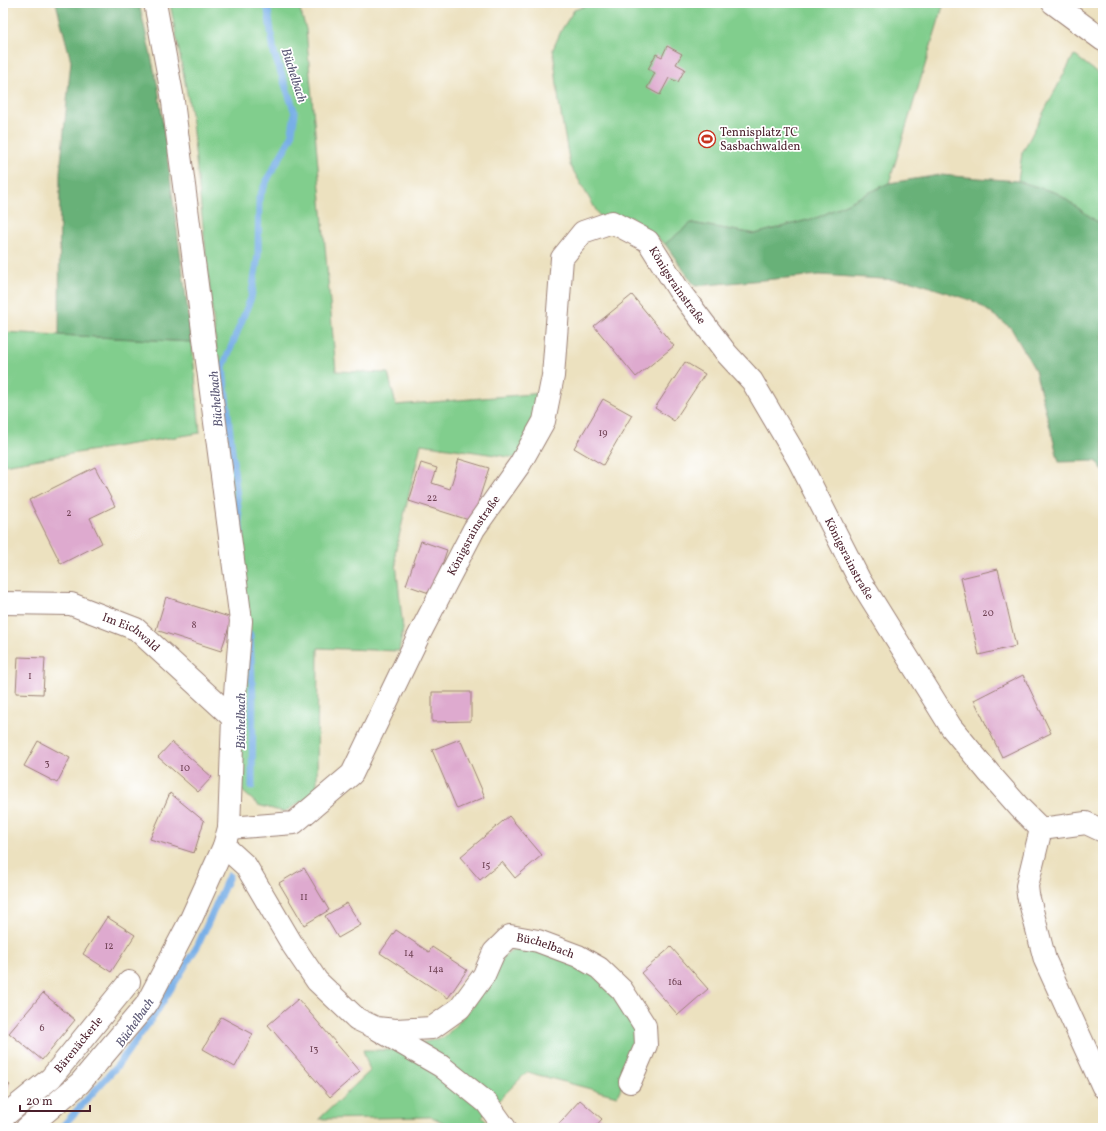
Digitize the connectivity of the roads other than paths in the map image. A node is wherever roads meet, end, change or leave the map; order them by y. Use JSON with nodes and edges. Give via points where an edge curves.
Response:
{"nodes":[{"id":1,"x":156,"y":3,"type":"edge"},
{"id":2,"x":1053,"y":3,"type":"edge"},
{"id":3,"x":1103,"y":40,"type":"edge"},
{"id":4,"x":3,"y":603,"type":"edge"},
{"id":5,"x":233,"y":718,"type":"junction"},
{"id":6,"x":1041,"y":829,"type":"junction"},
{"id":7,"x":1103,"y":831,"type":"edge"},
{"id":8,"x":226,"y":837,"type":"junction"},
{"id":9,"x":128,"y":982,"type":"dead end"},
{"id":10,"x":376,"y":1028,"type":"junction"},
{"id":11,"x":630,"y":1082,"type":"dead end"},
{"id":12,"x":1103,"y":1087,"type":"edge"},
{"id":13,"x":3,"y":1117,"type":"edge"},
{"id":14,"x":26,"y":1128,"type":"edge"},
{"id":15,"x":505,"y":1128,"type":"edge"}],
"edges":[{"from":1,"to":5,"type":"street","via":[[172,94],[241,621]]},
{"from":2,"to":3,"type":"street"},
{"from":4,"to":5,"type":"street","name":"Im Eichwald","via":[[71,604],[136,629]]},
{"from":5,"to":8,"type":"street"},
{"from":6,"to":7,"type":"street","via":[[1086,823]]},
{"from":6,"to":8,"type":"street","name":"Königsrainstraße","via":[[989,774],[951,727],[859,579],[799,461],[752,381],[727,354],[678,289],[648,241],[612,222],[583,232],[562,258],[553,376],[544,421],[520,464],[474,529],[352,774],[294,823]]},
{"from":6,"to":12,"type":"street","via":[[1027,886],[1028,895],[1045,960]]},
{"from":8,"to":10,"type":"street","name":"Büchelbach","via":[[317,981],[357,1019]]},
{"from":8,"to":14,"type":"street","via":[[190,921],[146,1005],[80,1083]]},
{"from":9,"to":13,"type":"street","name":"Bärenäckerle","via":[[51,1078]]},
{"from":10,"to":11,"type":"street","name":"Büchelbach","via":[[432,1028],[460,1008],[484,975],[494,952],[510,936],[538,941],[578,956],[599,968],[622,990],[645,1026],[646,1045]]},
{"from":10,"to":15,"type":"street","name":"Büchelbach","via":[[441,1066],[487,1103]]}]}
